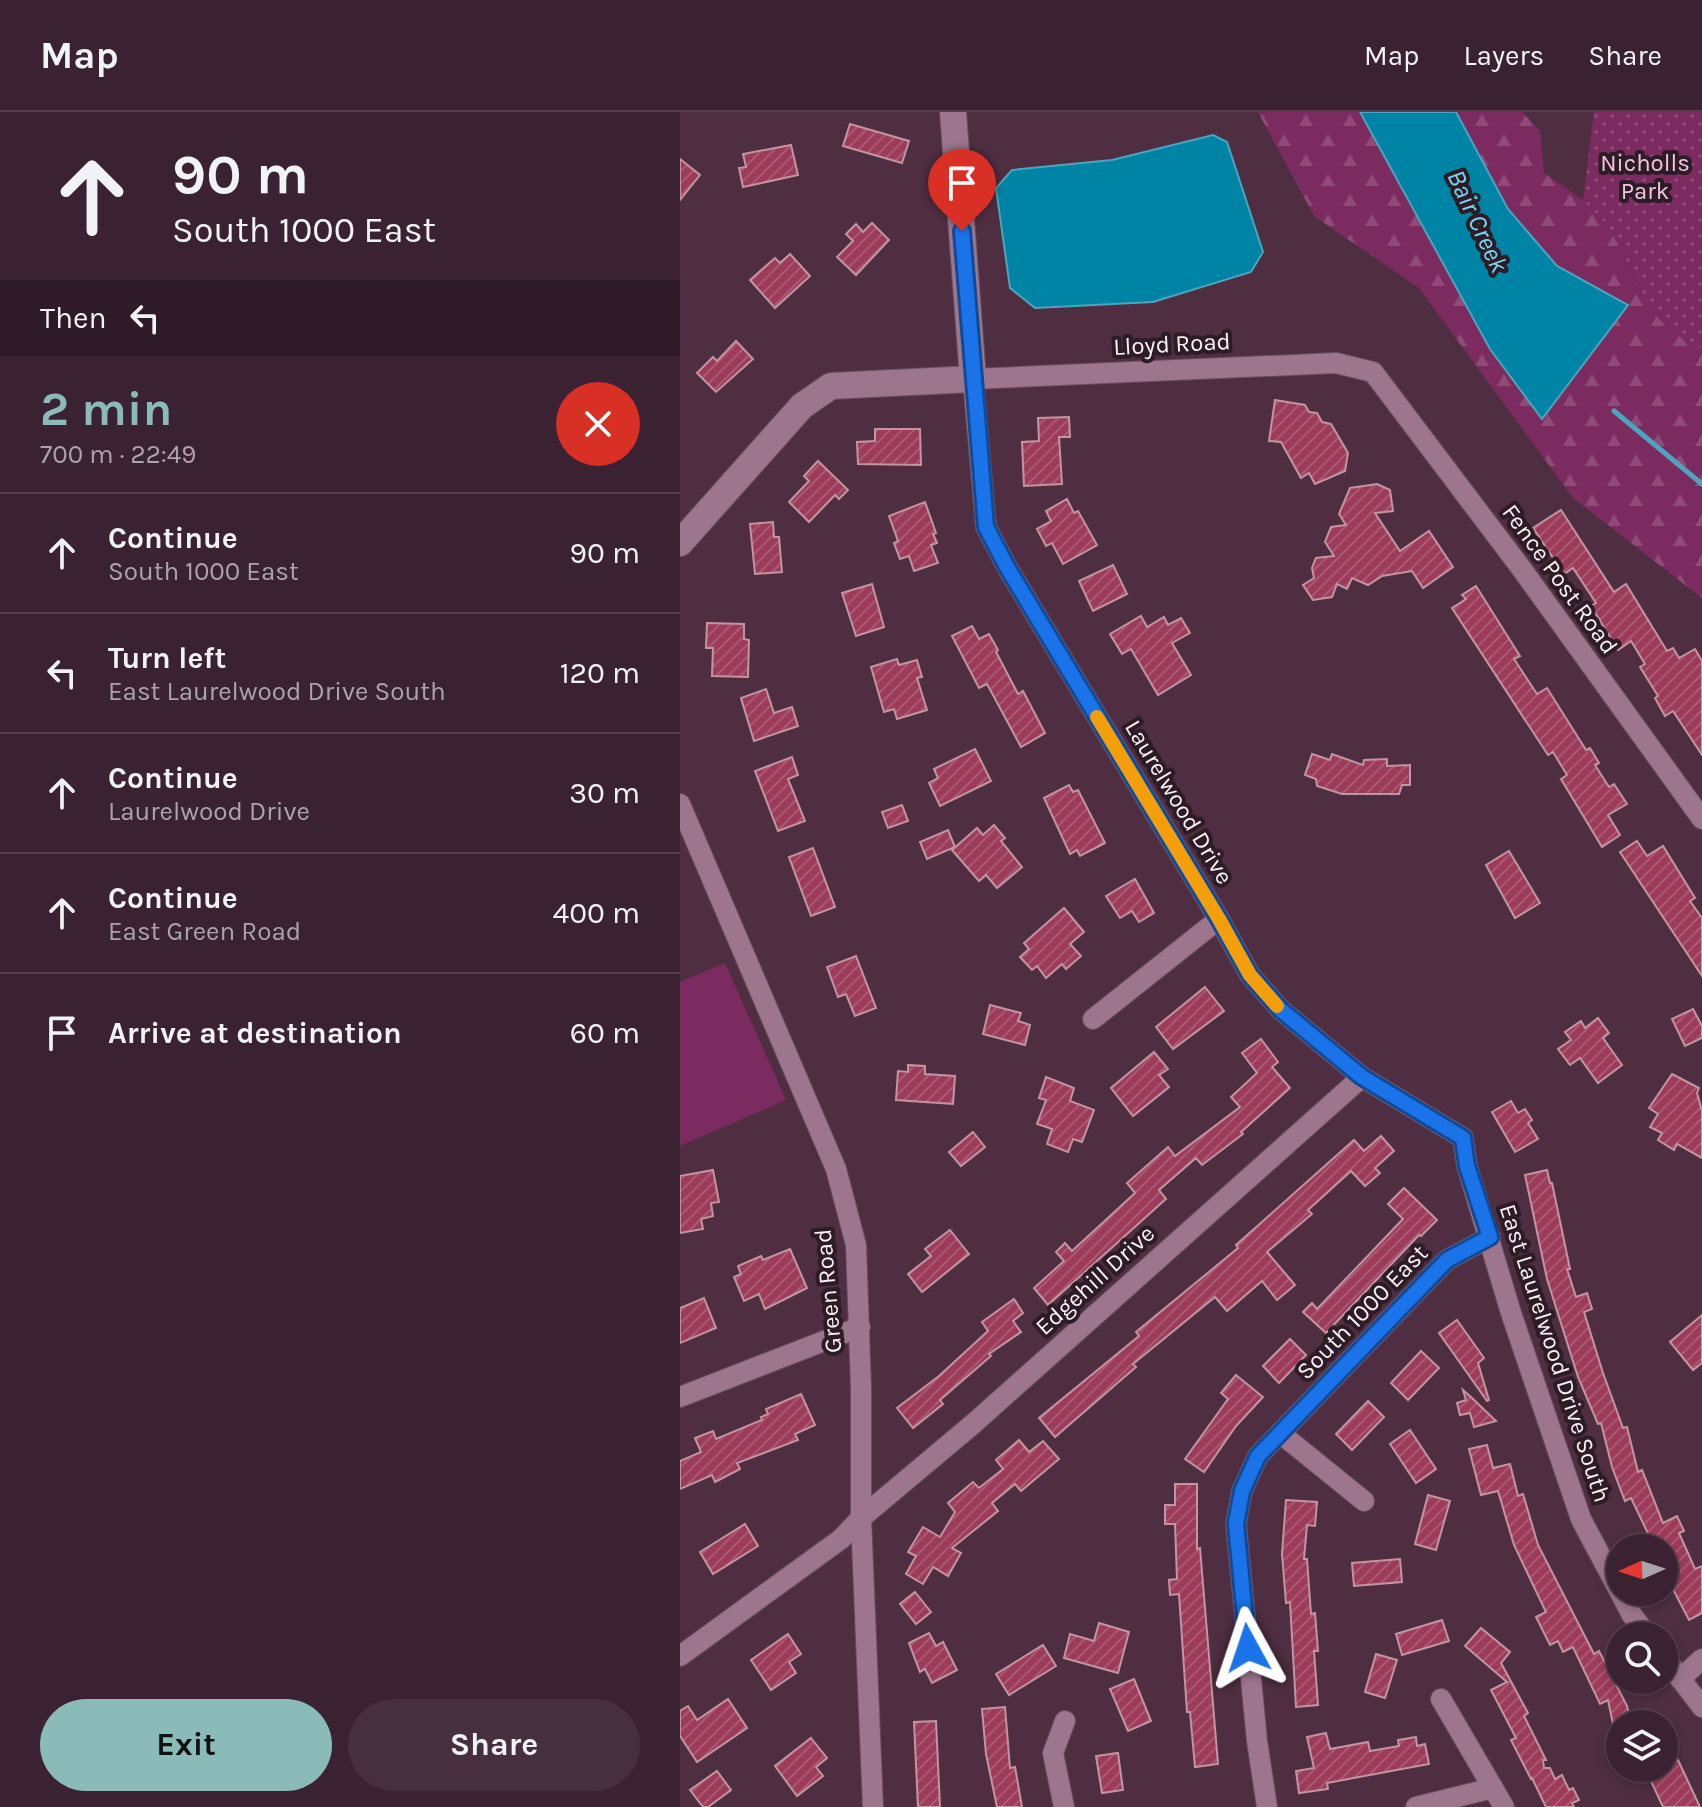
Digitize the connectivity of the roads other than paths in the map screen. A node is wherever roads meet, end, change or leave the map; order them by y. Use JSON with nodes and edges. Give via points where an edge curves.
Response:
{"nodes":[{"id":1,"x":953,"y":112,"type":"edge"},
{"id":2,"x":1373,"y":372,"type":"joint"},
{"id":3,"x":973,"y":379,"type":"junction"},
{"id":4,"x":680,"y":543,"type":"edge"},
{"id":5,"x":680,"y":804,"type":"edge"},
{"id":6,"x":1702,"y":819,"type":"edge"},
{"id":7,"x":1219,"y":919,"type":"junction"},
{"id":8,"x":1093,"y":1019,"type":"dead end"},
{"id":9,"x":1362,"y":1077,"type":"junction"},
{"id":10,"x":1467,"y":1166,"type":"joint"},
{"id":11,"x":1490,"y":1237,"type":"junction"},
{"id":12,"x":860,"y":1327,"type":"junction"},
{"id":13,"x":680,"y":1397,"type":"edge"},
{"id":14,"x":1280,"y":1433,"type":"junction"},
{"id":15,"x":1364,"y":1501,"type":"dead end"},
{"id":16,"x":861,"y":1518,"type":"junction"},
{"id":17,"x":1637,"y":1622,"type":"edge"},
{"id":18,"x":680,"y":1656,"type":"edge"},
{"id":19,"x":1702,"y":1659,"type":"edge"},
{"id":20,"x":1678,"y":1676,"type":"edge"},
{"id":21,"x":1680,"y":1679,"type":"junction"},
{"id":22,"x":1441,"y":1699,"type":"dead end"},
{"id":23,"x":1702,"y":1707,"type":"edge"},
{"id":24,"x":1065,"y":1721,"type":"dead end"},
{"id":25,"x":1493,"y":1788,"type":"junction"},
{"id":26,"x":873,"y":1807,"type":"edge"},
{"id":27,"x":1064,"y":1807,"type":"edge"},
{"id":28,"x":1267,"y":1807,"type":"edge"},
{"id":29,"x":1416,"y":1807,"type":"edge"},
{"id":30,"x":1504,"y":1807,"type":"edge"}],
"edges":[{"from":1,"to":3,"type":"street"},
{"from":2,"to":3,"type":"street","name":"Lloyd Road","via":[[1336,363]]},
{"from":2,"to":6,"type":"street","name":"Fence Post Road"},
{"from":3,"to":4,"type":"street","via":[[831,386],[802,406]]},
{"from":3,"to":7,"type":"street","name":"Laurelwood Drive","via":[[986,527]]},
{"from":5,"to":12,"type":"street","name":"Green Road","via":[[836,1169],[856,1245]]},
{"from":7,"to":8,"type":"street"},
{"from":7,"to":9,"type":"street","name":"Laurelwood Drive","via":[[1250,975],[1281,1010]]},
{"from":9,"to":10,"type":"street","name":"Laurelwood Drive","via":[[1463,1138]]},
{"from":9,"to":16,"type":"street","name":"Edgehill Drive"},
{"from":10,"to":11,"type":"street","name":"East Laurelwood Drive South"},
{"from":11,"to":14,"type":"street","name":"South 1000 East","via":[[1447,1260]]},
{"from":11,"to":17,"type":"street","name":"East Laurelwood Drive South","via":[[1581,1519]]},
{"from":12,"to":13,"type":"street"},
{"from":12,"to":16,"type":"street","name":"Green Road"},
{"from":14,"to":15,"type":"street"},
{"from":14,"to":28,"type":"street","name":"South 1000 East","via":[[1258,1456],[1242,1491],[1236,1524]]},
{"from":16,"to":18,"type":"street","name":"Edgehill Drive","via":[[826,1552]]},
{"from":16,"to":26,"type":"street","name":"Green Road"},
{"from":19,"to":21,"type":"street"},
{"from":20,"to":21,"type":"street"},
{"from":21,"to":23,"type":"street"},
{"from":22,"to":25,"type":"street"},
{"from":24,"to":27,"type":"street","via":[[1053,1753]]},
{"from":25,"to":29,"type":"street"},
{"from":25,"to":30,"type":"street"}]}
